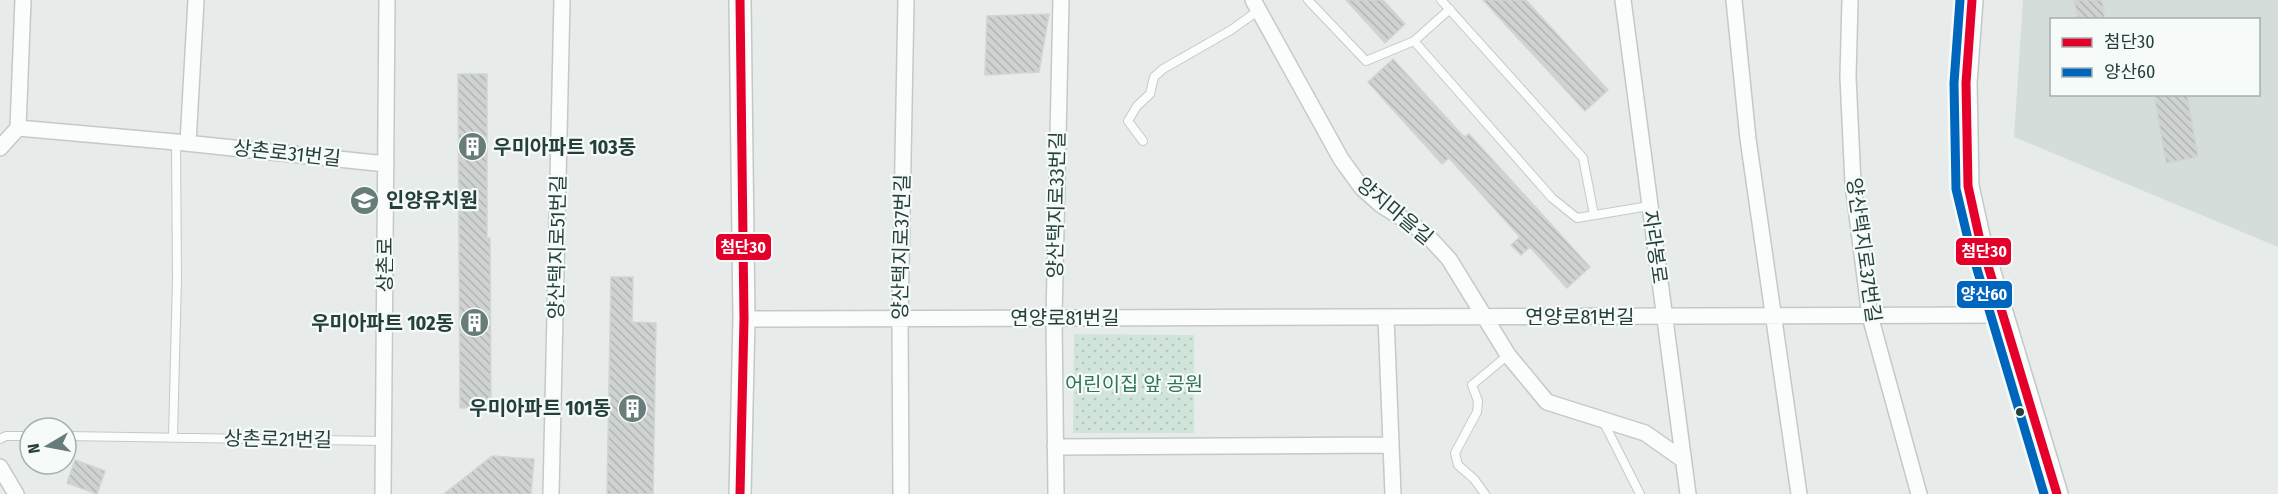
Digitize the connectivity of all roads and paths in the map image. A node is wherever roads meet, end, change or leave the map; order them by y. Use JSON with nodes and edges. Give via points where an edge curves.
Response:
{"nodes":[{"id":1,"x":23,"y":0,"type":"edge"},
{"id":2,"x":196,"y":0,"type":"edge"},
{"id":3,"x":387,"y":0,"type":"edge"},
{"id":4,"x":562,"y":0,"type":"edge"},
{"id":5,"x":740,"y":0,"type":"edge"},
{"id":6,"x":906,"y":0,"type":"edge"},
{"id":7,"x":1061,"y":0,"type":"edge"},
{"id":8,"x":1308,"y":0,"type":"edge"},
{"id":9,"x":1441,"y":0,"type":"edge"},
{"id":10,"x":1623,"y":0,"type":"edge"},
{"id":11,"x":1734,"y":0,"type":"edge"},
{"id":12,"x":1850,"y":0,"type":"edge"},
{"id":13,"x":1972,"y":0,"type":"edge"},
{"id":14,"x":1256,"y":5,"type":"edge"},
{"id":15,"x":1450,"y":9,"type":"junction"},
{"id":16,"x":1414,"y":41,"type":"junction"},
{"id":17,"x":18,"y":128,"type":"junction"},
{"id":18,"x":1143,"y":141,"type":"dead end"},
{"id":19,"x":182,"y":142,"type":"junction"},
{"id":20,"x":0,"y":148,"type":"edge"},
{"id":21,"x":386,"y":164,"type":"junction"},
{"id":22,"x":1649,"y":206,"type":"junction"},
{"id":23,"x":1594,"y":215,"type":"junction"},
{"id":24,"x":2003,"y":315,"type":"junction"},
{"id":25,"x":1773,"y":316,"type":"junction"},
{"id":26,"x":1870,"y":316,"type":"junction"},
{"id":27,"x":1386,"y":317,"type":"junction"},
{"id":28,"x":1484,"y":317,"type":"junction"},
{"id":29,"x":1666,"y":317,"type":"junction"},
{"id":30,"x":1054,"y":318,"type":"junction"},
{"id":31,"x":744,"y":319,"type":"junction"},
{"id":32,"x":900,"y":319,"type":"junction"},
{"id":33,"x":1508,"y":355,"type":"junction"},
{"id":34,"x":1603,"y":421,"type":"junction"},
{"id":35,"x":18,"y":436,"type":"edge"},
{"id":36,"x":78,"y":436,"type":"edge"},
{"id":37,"x":173,"y":437,"type":"junction"},
{"id":38,"x":0,"y":439,"type":"edge"},
{"id":39,"x":384,"y":441,"type":"junction"},
{"id":40,"x":1390,"y":445,"type":"junction"},
{"id":41,"x":1055,"y":447,"type":"junction"},
{"id":42,"x":1682,"y":459,"type":"junction"},
{"id":43,"x":0,"y":466,"type":"edge"},
{"id":44,"x":1798,"y":491,"type":"edge"},
{"id":45,"x":1393,"y":493,"type":"edge"},
{"id":46,"x":16,"y":494,"type":"edge"},
{"id":47,"x":383,"y":494,"type":"edge"},
{"id":48,"x":551,"y":494,"type":"edge"},
{"id":49,"x":740,"y":494,"type":"edge"},
{"id":50,"x":901,"y":494,"type":"edge"},
{"id":51,"x":1056,"y":494,"type":"edge"},
{"id":52,"x":1485,"y":494,"type":"edge"},
{"id":53,"x":1640,"y":494,"type":"edge"},
{"id":54,"x":1688,"y":494,"type":"edge"},
{"id":55,"x":1919,"y":494,"type":"edge"},
{"id":56,"x":2057,"y":494,"type":"edge"}],
"edges":[{"from":1,"to":17,"type":"street"},
{"from":2,"to":19,"type":"street"},
{"from":3,"to":21,"type":"street","name":"상촌로"},
{"from":4,"to":48,"type":"street","name":"양산택지로51번길"},
{"from":5,"to":31,"type":"street"},
{"from":6,"to":32,"type":"street","name":"양산택지로37번길"},
{"from":7,"to":30,"type":"street","name":"양산택지로33번길"},
{"from":8,"to":16,"type":"lane","via":[[1366,61]]},
{"from":9,"to":15,"type":"lane"},
{"from":10,"to":22,"type":"street","name":"자라봉로"},
{"from":11,"to":25,"type":"street","via":[[1748,138]]},
{"from":12,"to":26,"type":"street","name":"양산택지로37번길","via":[[1848,77],[1853,184]]},
{"from":13,"to":24,"type":"street","via":[[1966,83],[1968,186]]},
{"from":14,"to":18,"type":"lane","via":[[1231,30],[1154,77],[1150,94],[1128,122]]},
{"from":14,"to":28,"type":"street","name":"양지마을길","via":[[1352,175],[1381,205],[1425,233],[1449,259]]},
{"from":15,"to":16,"type":"lane"},
{"from":15,"to":23,"type":"lane","via":[[1583,158]]},
{"from":16,"to":23,"type":"lane","via":[[1552,198],[1577,218]]},
{"from":17,"to":19,"type":"street","name":"상촌로31번길"},
{"from":17,"to":20,"type":"street"},
{"from":19,"to":21,"type":"street","name":"상촌로31번길"},
{"from":19,"to":37,"type":"lane"},
{"from":21,"to":39,"type":"street","name":"상촌로"},
{"from":22,"to":23,"type":"lane"},
{"from":22,"to":29,"type":"street","name":"자라봉로"},
{"from":24,"to":26,"type":"street","name":"연양로81번길"},
{"from":24,"to":56,"type":"street"},
{"from":25,"to":26,"type":"street","name":"연양로81번길"},
{"from":25,"to":29,"type":"street","name":"연양로81번길"},
{"from":25,"to":44,"type":"street"},
{"from":26,"to":55,"type":"street","name":"양산택지로37번길"},
{"from":27,"to":28,"type":"street","name":"연양로81번길"},
{"from":27,"to":30,"type":"street","name":"연양로81번길"},
{"from":27,"to":40,"type":"street"},
{"from":28,"to":29,"type":"street","name":"연양로81번길"},
{"from":28,"to":33,"type":"street","name":"양지마을길"},
{"from":29,"to":42,"type":"street","name":"자라봉로"},
{"from":30,"to":32,"type":"street","name":"연양로81번길"},
{"from":30,"to":41,"type":"street","name":"양산택지로33번길"},
{"from":31,"to":32,"type":"street","name":"연양로81번길"},
{"from":31,"to":49,"type":"street"},
{"from":32,"to":50,"type":"street","name":"양산택지로37번길"},
{"from":33,"to":34,"type":"street","name":"양지마을길","via":[[1547,402]]},
{"from":33,"to":52,"type":"lane","via":[[1472,385],[1477,412],[1455,453],[1458,465]]},
{"from":34,"to":42,"type":"street","name":"양지마을길","via":[[1645,432]]},
{"from":34,"to":53,"type":"lane"},
{"from":35,"to":38,"type":"lane"},
{"from":36,"to":37,"type":"lane","name":"상촌로21번길"},
{"from":37,"to":39,"type":"lane","name":"상촌로21번길"},
{"from":39,"to":47,"type":"street","name":"상촌로"},
{"from":40,"to":41,"type":"street"},
{"from":40,"to":45,"type":"street"},
{"from":41,"to":51,"type":"street","name":"양산택지로33번길"},
{"from":42,"to":54,"type":"street","name":"자라봉로"},
{"from":43,"to":46,"type":"street"}]}
